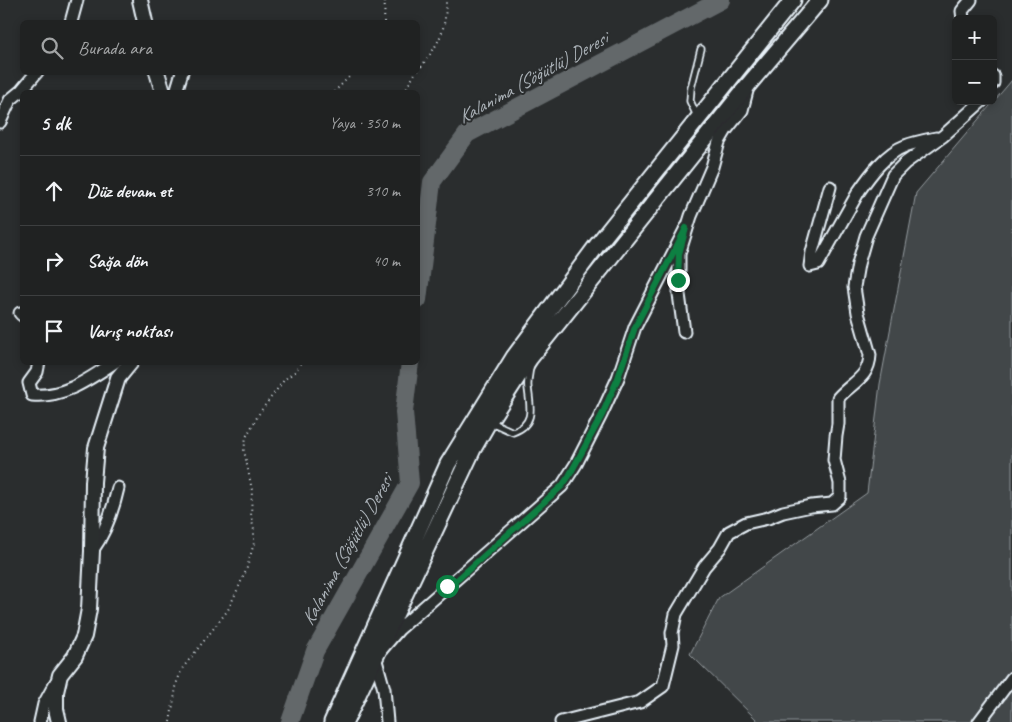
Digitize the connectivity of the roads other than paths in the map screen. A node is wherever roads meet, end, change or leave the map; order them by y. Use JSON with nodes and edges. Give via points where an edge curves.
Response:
{"nodes":[{"id":1,"x":78,"y":0,"type":"edge"},
{"id":2,"x":140,"y":0,"type":"edge"},
{"id":3,"x":793,"y":0,"type":"edge"},
{"id":4,"x":820,"y":0,"type":"edge"},
{"id":5,"x":971,"y":0,"type":"edge"},
{"id":6,"x":962,"y":15,"type":"edge"},
{"id":7,"x":72,"y":20,"type":"edge"},
{"id":8,"x":145,"y":20,"type":"edge"},
{"id":9,"x":701,"y":49,"type":"dead end"},
{"id":10,"x":34,"y":75,"type":"edge"},
{"id":11,"x":158,"y":75,"type":"edge"},
{"id":12,"x":181,"y":75,"type":"edge"},
{"id":13,"x":748,"y":85,"type":"junction"},
{"id":14,"x":22,"y":90,"type":"edge"},
{"id":15,"x":162,"y":90,"type":"edge"},
{"id":16,"x":177,"y":90,"type":"edge"},
{"id":17,"x":20,"y":92,"type":"edge"},
{"id":18,"x":978,"y":105,"type":"edge"},
{"id":19,"x":698,"y":118,"type":"junction"},
{"id":20,"x":0,"y":122,"type":"edge"},
{"id":21,"x":943,"y":136,"type":"junction"},
{"id":22,"x":830,"y":187,"type":"dead end"},
{"id":23,"x":686,"y":228,"type":"junction"},
{"id":24,"x":684,"y":332,"type":"dead end"},
{"id":25,"x":530,"y":358,"type":"junction"},
{"id":26,"x":38,"y":365,"type":"edge"},
{"id":27,"x":110,"y":365,"type":"edge"},
{"id":28,"x":129,"y":365,"type":"edge"},
{"id":29,"x":489,"y":421,"type":"junction"},
{"id":30,"x":118,"y":488,"type":"dead end"},
{"id":31,"x":92,"y":551,"type":"junction"},
{"id":32,"x":375,"y":657,"type":"junction"},
{"id":33,"x":60,"y":675,"type":"junction"},
{"id":34,"x":1012,"y":678,"type":"edge"},
{"id":35,"x":40,"y":722,"type":"edge"},
{"id":36,"x":59,"y":722,"type":"edge"},
{"id":37,"x":332,"y":722,"type":"edge"},
{"id":38,"x":345,"y":722,"type":"edge"},
{"id":39,"x":387,"y":722,"type":"edge"},
{"id":40,"x":561,"y":722,"type":"edge"},
{"id":41,"x":979,"y":722,"type":"edge"}],
"edges":[{"from":1,"to":7,"type":"street"},
{"from":2,"to":8,"type":"street"},
{"from":3,"to":19,"type":"main road"},
{"from":4,"to":13,"type":"main road"},
{"from":5,"to":6,"type":"street"},
{"from":9,"to":19,"type":"lane","via":[[690,101]]},
{"from":10,"to":14,"type":"street"},
{"from":11,"to":15,"type":"street"},
{"from":12,"to":16,"type":"street"},
{"from":13,"to":23,"type":"street","via":[[742,110],[719,142]]},
{"from":13,"to":25,"type":"main road"},
{"from":17,"to":20,"type":"street","via":[[10,100]]},
{"from":18,"to":21,"type":"street"},
{"from":19,"to":37,"type":"main road","via":[[514,357],[448,464]]},
{"from":21,"to":22,"type":"street","via":[[904,146],[893,153],[859,191],[818,264],[810,266]]},
{"from":21,"to":40,"type":"street","via":[[893,175],[866,236],[858,264],[854,287],[870,361],[861,378],[838,398],[834,460],[840,497],[832,504],[783,512],[746,523],[729,532],[676,614],[672,633],[674,645],[663,686],[640,702]]},
{"from":23,"to":24,"type":"street","via":[[678,268]]},
{"from":23,"to":32,"type":"street","via":[[635,327],[618,378],[592,434],[562,486],[399,629]]},
{"from":25,"to":29,"type":"main road"},
{"from":25,"to":29,"type":"lane","via":[[530,416],[522,429],[514,432]]},
{"from":26,"to":27,"type":"street","via":[[29,383],[32,395],[46,396],[72,389]]},
{"from":28,"to":31,"type":"street","via":[[118,378],[96,448]]},
{"from":29,"to":32,"type":"main road","via":[[473,448]]},
{"from":30,"to":31,"type":"street","via":[[106,528]]},
{"from":31,"to":33,"type":"street","via":[[84,636],[75,656]]},
{"from":32,"to":38,"type":"main road"},
{"from":32,"to":39,"type":"street","via":[[384,689]]},
{"from":33,"to":35,"type":"street","via":[[44,704]]},
{"from":33,"to":36,"type":"street","via":[[56,700]]},
{"from":34,"to":41,"type":"street"}]}
